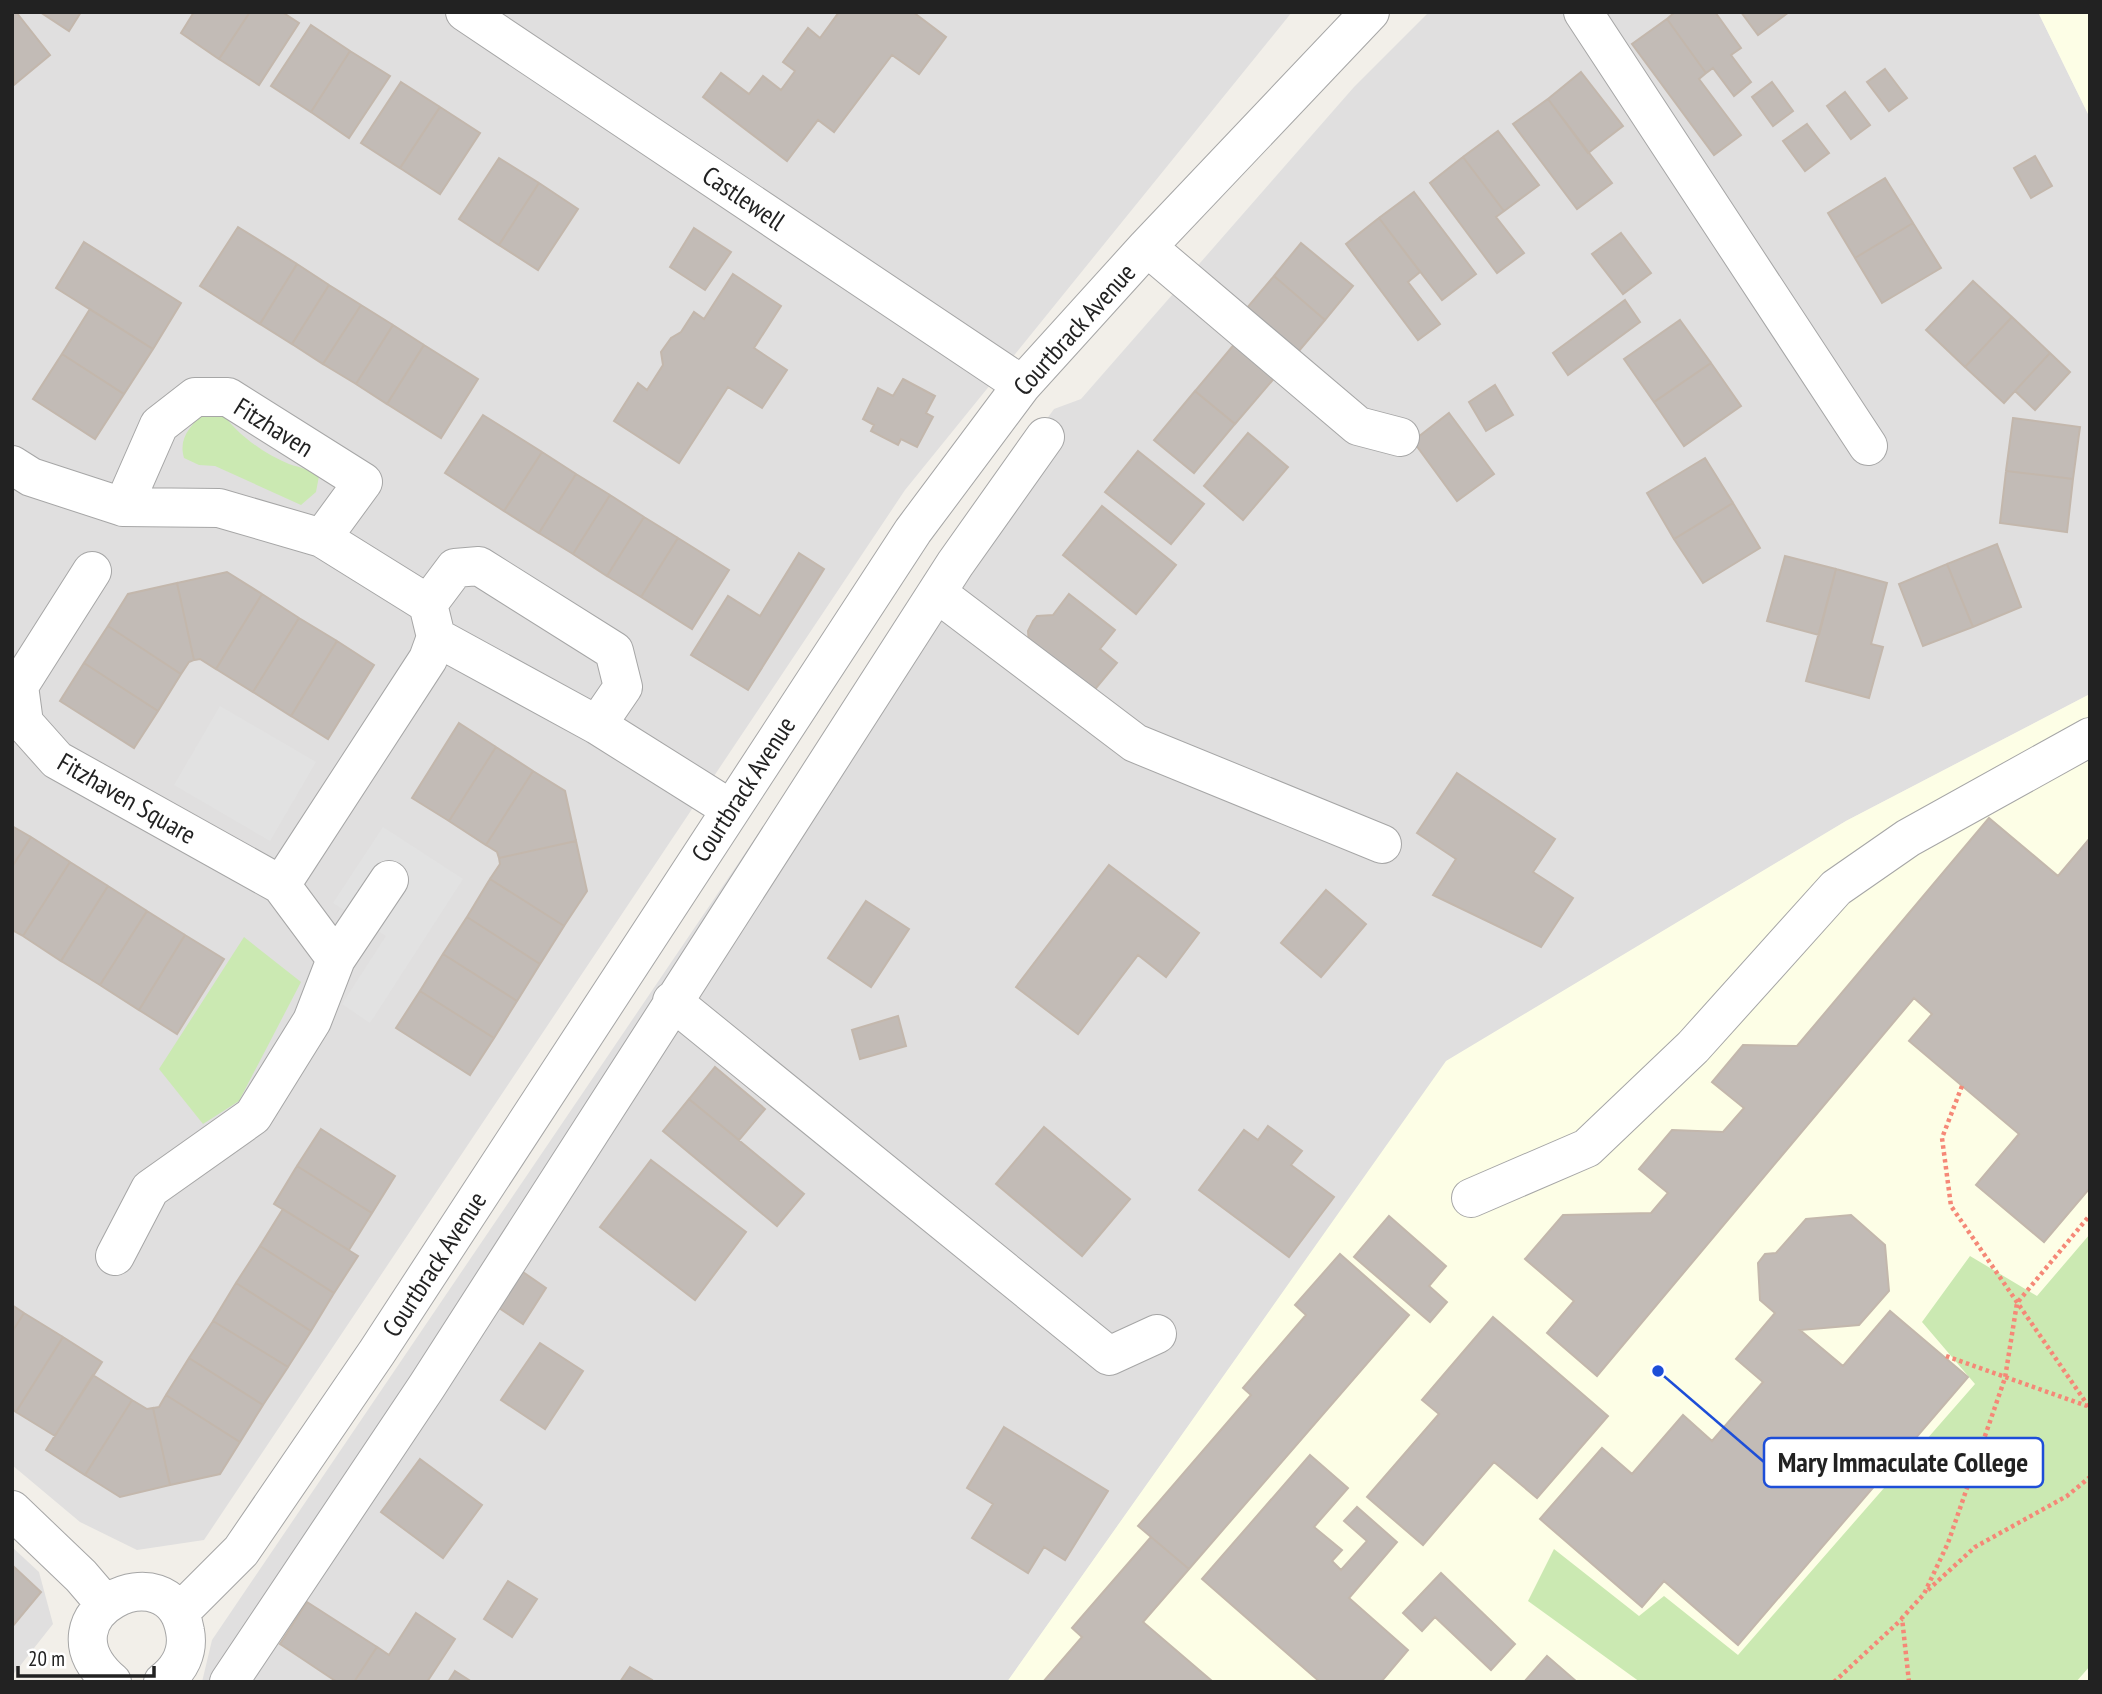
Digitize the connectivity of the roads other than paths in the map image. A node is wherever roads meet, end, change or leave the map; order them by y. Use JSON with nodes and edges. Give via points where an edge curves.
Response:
{"nodes":[{"id":1,"x":465,"y":12,"type":"edge"},
{"id":2,"x":1583,"y":12,"type":"edge"},
{"id":3,"x":1352,"y":18,"type":"edge"},
{"id":4,"x":1147,"y":247,"type":"junction"},
{"id":5,"x":1022,"y":385,"type":"junction"},
{"id":6,"x":1045,"y":437,"type":"dead end"},
{"id":7,"x":1400,"y":437,"type":"dead end"},
{"id":8,"x":1868,"y":446,"type":"dead end"},
{"id":9,"x":12,"y":465,"type":"edge"},
{"id":10,"x":123,"y":507,"type":"junction"},
{"id":11,"x":913,"y":531,"type":"junction"},
{"id":12,"x":321,"y":538,"type":"junction"},
{"id":13,"x":92,"y":571,"type":"dead end"},
{"id":14,"x":946,"y":578,"type":"junction"},
{"id":15,"x":432,"y":620,"type":"junction"},
{"id":16,"x":597,"y":725,"type":"junction"},
{"id":17,"x":2090,"y":737,"type":"edge"},
{"id":18,"x":729,"y":808,"type":"junction"},
{"id":19,"x":1382,"y":844,"type":"dead end"},
{"id":20,"x":389,"y":880,"type":"dead end"},
{"id":21,"x":281,"y":885,"type":"junction"},
{"id":22,"x":336,"y":959,"type":"junction"},
{"id":23,"x":672,"y":1001,"type":"junction"},
{"id":24,"x":1471,"y":1198,"type":"dead end"},
{"id":25,"x":115,"y":1256,"type":"dead end"},
{"id":26,"x":1157,"y":1334,"type":"dead end"},
{"id":27,"x":377,"y":1352,"type":"junction"},
{"id":28,"x":427,"y":1386,"type":"junction"},
{"id":29,"x":12,"y":1510,"type":"edge"},
{"id":30,"x":104,"y":1604,"type":"junction"},
{"id":31,"x":178,"y":1613,"type":"junction"},
{"id":32,"x":99,"y":1678,"type":"edge"},
{"id":33,"x":163,"y":1682,"type":"edge"},
{"id":34,"x":229,"y":1682,"type":"edge"}],
"edges":[{"from":1,"to":5,"type":"street","name":"Castlewell"},
{"from":2,"to":8,"type":"street"},
{"from":3,"to":4,"type":"street","name":"Courtbrack Avenue"},
{"from":4,"to":5,"type":"street","name":"Courtbrack Avenue"},
{"from":4,"to":7,"type":"street","via":[[1358,426]]},
{"from":5,"to":11,"type":"street","name":"Courtbrack Avenue"},
{"from":6,"to":14,"type":"street"},
{"from":9,"to":10,"type":"street","via":[[31,477]]},
{"from":10,"to":12,"type":"street","via":[[219,508]]},
{"from":10,"to":12,"type":"street","name":"Fitzhaven","via":[[159,425],[195,397],[228,397],[363,482]]},
{"from":11,"to":14,"type":"street"},
{"from":11,"to":18,"type":"street","name":"Courtbrack Avenue"},
{"from":12,"to":15,"type":"street"},
{"from":13,"to":21,"type":"street","name":"Fitzhaven Square","via":[[19,686],[24,723],[57,760]]},
{"from":14,"to":19,"type":"street","via":[[1135,743]]},
{"from":14,"to":23,"type":"street"},
{"from":15,"to":16,"type":"street"},
{"from":15,"to":16,"type":"street","via":[[455,568],[480,566],[614,651],[622,687]]},
{"from":15,"to":21,"type":"street","via":[[428,659]]},
{"from":16,"to":18,"type":"street"},
{"from":17,"to":24,"type":"street","via":[[1908,838],[1836,888],[1693,1047],[1587,1148]]},
{"from":18,"to":27,"type":"street","name":"Courtbrack Avenue"},
{"from":20,"to":22,"type":"street"},
{"from":21,"to":22,"type":"street","name":"Fitzhaven Square"},
{"from":22,"to":25,"type":"street","via":[[312,1021],[253,1116],[150,1189]]},
{"from":23,"to":26,"type":"street","via":[[1109,1356]]},
{"from":23,"to":28,"type":"street"},
{"from":27,"to":28,"type":"street"},
{"from":27,"to":31,"type":"street","name":"Courtbrack Avenue","via":[[242,1551]]},
{"from":28,"to":34,"type":"street"},
{"from":29,"to":30,"type":"street"},
{"from":30,"to":31,"type":"street","via":[[123,1592],[139,1590],[161,1597]]},
{"from":30,"to":32,"type":"street","via":[[90,1625],[88,1642]]},
{"from":31,"to":33,"type":"street","via":[[187,1643],[174,1673]]}]}
